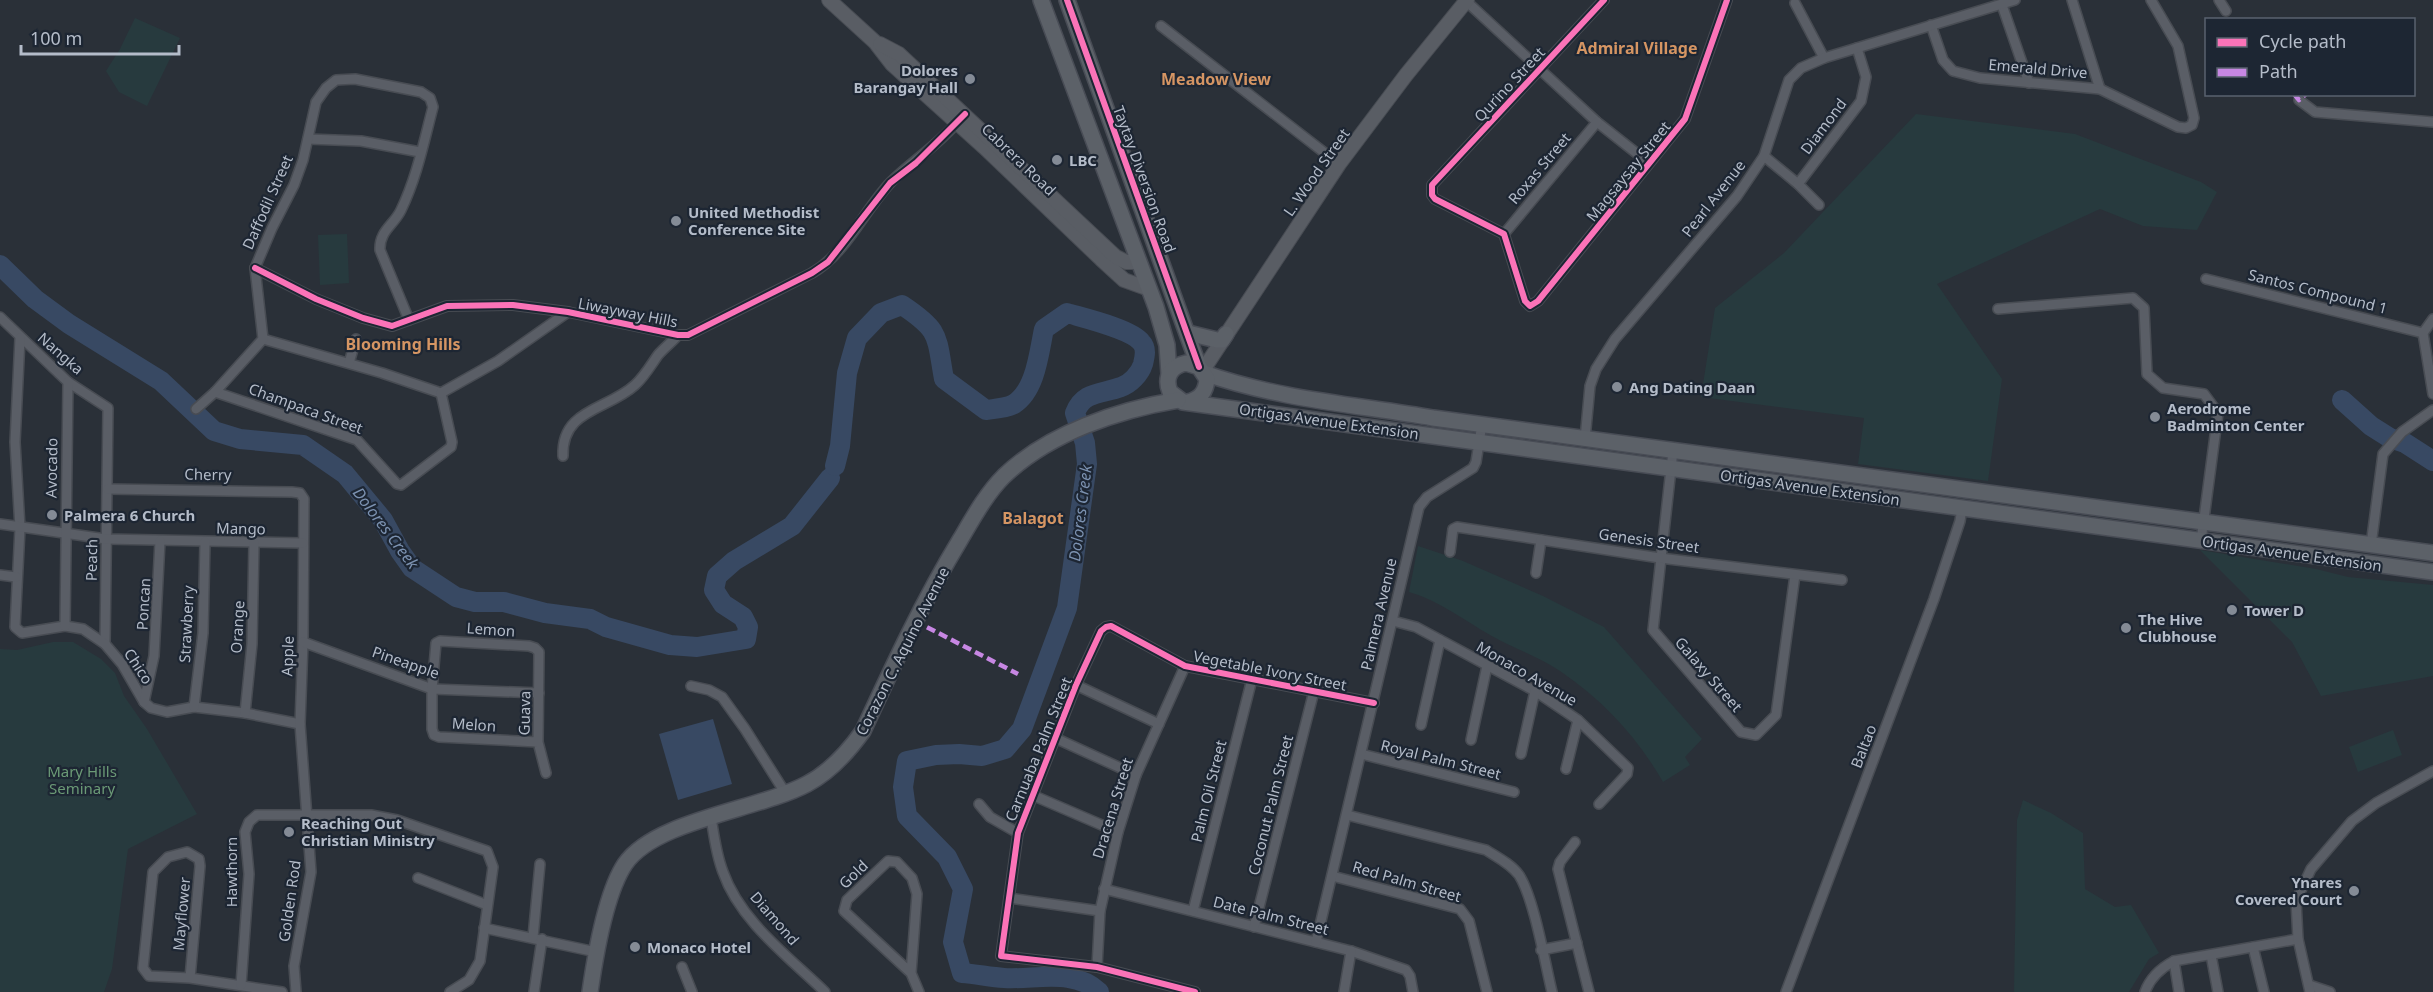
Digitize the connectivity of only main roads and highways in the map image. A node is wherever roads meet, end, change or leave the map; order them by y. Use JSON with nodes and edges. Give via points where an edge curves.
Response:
{"nodes":[{"id":1,"x":830,"y":0,"type":"edge"},
{"id":2,"x":1041,"y":0,"type":"edge"},
{"id":3,"x":1067,"y":0,"type":"edge"},
{"id":4,"x":1467,"y":1,"type":"edge"},
{"id":5,"x":961,"y":119,"type":"junction"},
{"id":6,"x":1139,"y":262,"type":"junction"},
{"id":7,"x":1149,"y":289,"type":"junction"},
{"id":8,"x":1226,"y":334,"type":"junction"},
{"id":9,"x":1188,"y":335,"type":"junction"},
{"id":10,"x":1167,"y":345,"type":"junction"},
{"id":11,"x":1202,"y":370,"type":"junction"},
{"id":12,"x":1168,"y":377,"type":"junction"},
{"id":13,"x":1183,"y":401,"type":"junction"},
{"id":14,"x":1140,"y":407,"type":"junction"},
{"id":15,"x":1964,"y":490,"type":"junction"},
{"id":16,"x":1962,"y":508,"type":"junction"},
{"id":17,"x":2433,"y":554,"type":"edge"},
{"id":18,"x":2433,"y":572,"type":"edge"},
{"id":19,"x":590,"y":992,"type":"edge"}],
"edges":[{"from":1,"to":5,"type":"main road","name":"Cabrera Road","via":[[875,42],[892,64]]},
{"from":2,"to":6,"type":"main road"},
{"from":3,"to":9,"type":"main road","name":"Taytay Diversion Road"},
{"from":4,"to":8,"type":"main road","name":"L. Wood Street","via":[[1339,164]]},
{"from":5,"to":6,"type":"main road","name":"Cabrera Road","via":[[1116,257]]},
{"from":5,"to":7,"type":"main road","name":"Cabrera Road","via":[[1124,280]]},
{"from":6,"to":7,"type":"main road"},
{"from":7,"to":10,"type":"main road"},
{"from":8,"to":9,"type":"main road","via":[[1217,340]]},
{"from":8,"to":11,"type":"main road","name":"L. Wood Street"},
{"from":9,"to":10,"type":"main road","via":[[1182,349]]},
{"from":9,"to":11,"type":"main road","name":"Taytay Diversion Road"},
{"from":10,"to":12,"type":"main road"},
{"from":11,"to":12,"type":"main road","via":[[1193,364],[1179,364]]},
{"from":11,"to":13,"type":"main road","via":[[1207,380],[1204,392],[1194,401]]},
{"from":11,"to":15,"type":"main road","name":"Ortigas Avenue Extension","via":[[1296,396]]},
{"from":12,"to":13,"type":"main road","via":[[1170,392]]},
{"from":12,"to":14,"type":"main road","name":"Corazon C. Aquino Avenue"},
{"from":13,"to":14,"type":"main road","name":"Corazon C. Aquino Avenue"},
{"from":13,"to":16,"type":"main road","name":"Ortigas Avenue Extension"},
{"from":14,"to":19,"type":"main road","name":"Corazon C. Aquino Avenue","via":[[1044,446],[1004,477],[985,499],[939,575],[863,731],[836,763],[786,794],[668,831],[625,863],[596,952]]},
{"from":15,"to":16,"type":"main road"},
{"from":15,"to":17,"type":"main road","name":"Ortigas Avenue Extension"},
{"from":16,"to":18,"type":"main road","name":"Ortigas Avenue Extension"}]}
